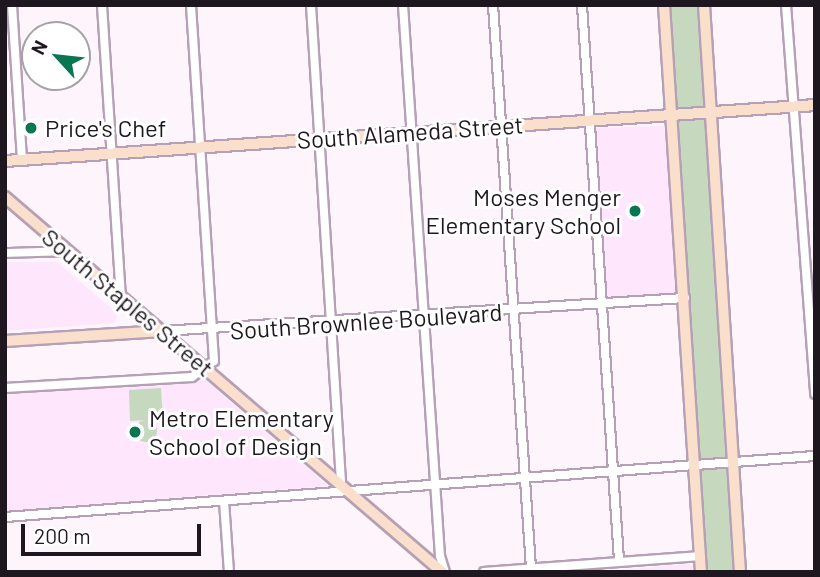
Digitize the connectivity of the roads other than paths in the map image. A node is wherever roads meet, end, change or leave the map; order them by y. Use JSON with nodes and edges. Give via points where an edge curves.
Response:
{"nodes":[{"id":1,"x":12,"y":5,"type":"edge"},
{"id":2,"x":103,"y":5,"type":"edge"},
{"id":3,"x":191,"y":5,"type":"edge"},
{"id":4,"x":311,"y":5,"type":"edge"},
{"id":5,"x":403,"y":5,"type":"edge"},
{"id":6,"x":493,"y":5,"type":"edge"},
{"id":7,"x":582,"y":5,"type":"edge"},
{"id":8,"x":664,"y":5,"type":"edge"},
{"id":9,"x":704,"y":5,"type":"edge"},
{"id":10,"x":786,"y":5,"type":"edge"},
{"id":11,"x":815,"y":106,"type":"edge"},
{"id":12,"x":793,"y":107,"type":"junction"},
{"id":13,"x":712,"y":110,"type":"junction"},
{"id":14,"x":670,"y":114,"type":"junction"},
{"id":15,"x":590,"y":120,"type":"junction"},
{"id":16,"x":501,"y":126,"type":"junction"},
{"id":17,"x":412,"y":132,"type":"junction"},
{"id":18,"x":321,"y":139,"type":"junction"},
{"id":19,"x":200,"y":146,"type":"junction"},
{"id":20,"x":113,"y":153,"type":"junction"},
{"id":21,"x":22,"y":159,"type":"junction"},
{"id":22,"x":5,"y":161,"type":"edge"},
{"id":23,"x":5,"y":197,"type":"edge"},
{"id":24,"x":68,"y":251,"type":"junction"},
{"id":25,"x":5,"y":253,"type":"edge"},
{"id":26,"x":121,"y":295,"type":"junction"},
{"id":27,"x":685,"y":298,"type":"junction"},
{"id":28,"x":602,"y":304,"type":"junction"},
{"id":29,"x":514,"y":311,"type":"junction"},
{"id":30,"x":424,"y":315,"type":"junction"},
{"id":31,"x":331,"y":323,"type":"junction"},
{"id":32,"x":163,"y":331,"type":"junction"},
{"id":33,"x":213,"y":331,"type":"junction"},
{"id":34,"x":5,"y":341,"type":"edge"},
{"id":35,"x":208,"y":369,"type":"junction"},
{"id":36,"x":5,"y":388,"type":"edge"},
{"id":37,"x":815,"y":394,"type":"edge"},
{"id":38,"x":815,"y":456,"type":"edge"},
{"id":39,"x":733,"y":462,"type":"junction"},
{"id":40,"x":696,"y":467,"type":"junction"},
{"id":41,"x":613,"y":474,"type":"junction"},
{"id":42,"x":525,"y":480,"type":"junction"},
{"id":43,"x":435,"y":487,"type":"junction"},
{"id":44,"x":341,"y":489,"type":"junction"},
{"id":45,"x":224,"y":501,"type":"junction"},
{"id":46,"x":5,"y":517,"type":"edge"},
{"id":47,"x":700,"y":556,"type":"junction"},
{"id":48,"x":619,"y":561,"type":"junction"},
{"id":49,"x":531,"y":568,"type":"junction"},
{"id":50,"x":229,"y":572,"type":"edge"},
{"id":51,"x":443,"y":572,"type":"edge"},
{"id":52,"x":484,"y":572,"type":"edge"},
{"id":53,"x":701,"y":572,"type":"edge"},
{"id":54,"x":740,"y":572,"type":"edge"}],
"edges":[{"from":1,"to":21,"type":"street"},
{"from":2,"to":20,"type":"street"},
{"from":3,"to":19,"type":"street"},
{"from":4,"to":18,"type":"street"},
{"from":5,"to":17,"type":"street"},
{"from":6,"to":16,"type":"street"},
{"from":7,"to":15,"type":"street"},
{"from":8,"to":14,"type":"main road"},
{"from":9,"to":13,"type":"main road"},
{"from":10,"to":12,"type":"street"},
{"from":11,"to":12,"type":"main road","name":"South Alameda Street"},
{"from":12,"to":13,"type":"main road","name":"South Alameda Street"},
{"from":12,"to":37,"type":"street"},
{"from":13,"to":14,"type":"main road","name":"South Alameda Street"},
{"from":13,"to":39,"type":"main road"},
{"from":14,"to":15,"type":"main road","name":"South Alameda Street"},
{"from":14,"to":27,"type":"main road"},
{"from":15,"to":16,"type":"main road","name":"South Alameda Street"},
{"from":15,"to":28,"type":"street"},
{"from":16,"to":17,"type":"main road","name":"South Alameda Street"},
{"from":16,"to":29,"type":"street"},
{"from":17,"to":18,"type":"main road","name":"South Alameda Street"},
{"from":17,"to":30,"type":"street"},
{"from":18,"to":19,"type":"main road","name":"South Alameda Street"},
{"from":18,"to":31,"type":"street"},
{"from":19,"to":20,"type":"main road","name":"South Alameda Street"},
{"from":19,"to":33,"type":"street"},
{"from":20,"to":21,"type":"main road","name":"South Alameda Street"},
{"from":20,"to":26,"type":"street"},
{"from":21,"to":22,"type":"main road","name":"South Alameda Street"},
{"from":23,"to":24,"type":"main road","name":"South Staples Street"},
{"from":24,"to":25,"type":"street"},
{"from":24,"to":26,"type":"main road","name":"South Staples Street"},
{"from":26,"to":32,"type":"main road","name":"South Staples Street"},
{"from":27,"to":28,"type":"street","name":"South Brownlee Boulevard"},
{"from":27,"to":40,"type":"main road"},
{"from":28,"to":29,"type":"street","name":"South Brownlee Boulevard"},
{"from":28,"to":41,"type":"street"},
{"from":29,"to":30,"type":"street","name":"South Brownlee Boulevard"},
{"from":29,"to":42,"type":"street"},
{"from":30,"to":31,"type":"street","name":"South Brownlee Boulevard"},
{"from":30,"to":43,"type":"street"},
{"from":31,"to":33,"type":"street","name":"South Brownlee Boulevard"},
{"from":31,"to":44,"type":"street"},
{"from":32,"to":33,"type":"street","name":"South Brownlee Boulevard"},
{"from":32,"to":34,"type":"main road","name":"South Brownlee Boulevard"},
{"from":32,"to":35,"type":"main road","name":"South Staples Street"},
{"from":33,"to":35,"type":"street","via":[[214,360]]},
{"from":35,"to":36,"type":"street","via":[[192,377]]},
{"from":35,"to":44,"type":"main road","name":"South Staples Street","via":[[317,462]]},
{"from":38,"to":39,"type":"street"},
{"from":39,"to":40,"type":"street"},
{"from":39,"to":54,"type":"main road"},
{"from":40,"to":41,"type":"street"},
{"from":40,"to":47,"type":"main road"},
{"from":41,"to":42,"type":"street"},
{"from":41,"to":48,"type":"street"},
{"from":42,"to":43,"type":"street"},
{"from":42,"to":49,"type":"street"},
{"from":43,"to":44,"type":"street"},
{"from":43,"to":51,"type":"street"},
{"from":44,"to":45,"type":"street"},
{"from":44,"to":51,"type":"main road","name":"South Staples Street"},
{"from":45,"to":46,"type":"street"},
{"from":45,"to":50,"type":"street"},
{"from":47,"to":48,"type":"street"},
{"from":47,"to":53,"type":"main road"},
{"from":48,"to":49,"type":"street"},
{"from":49,"to":52,"type":"street"}]}
